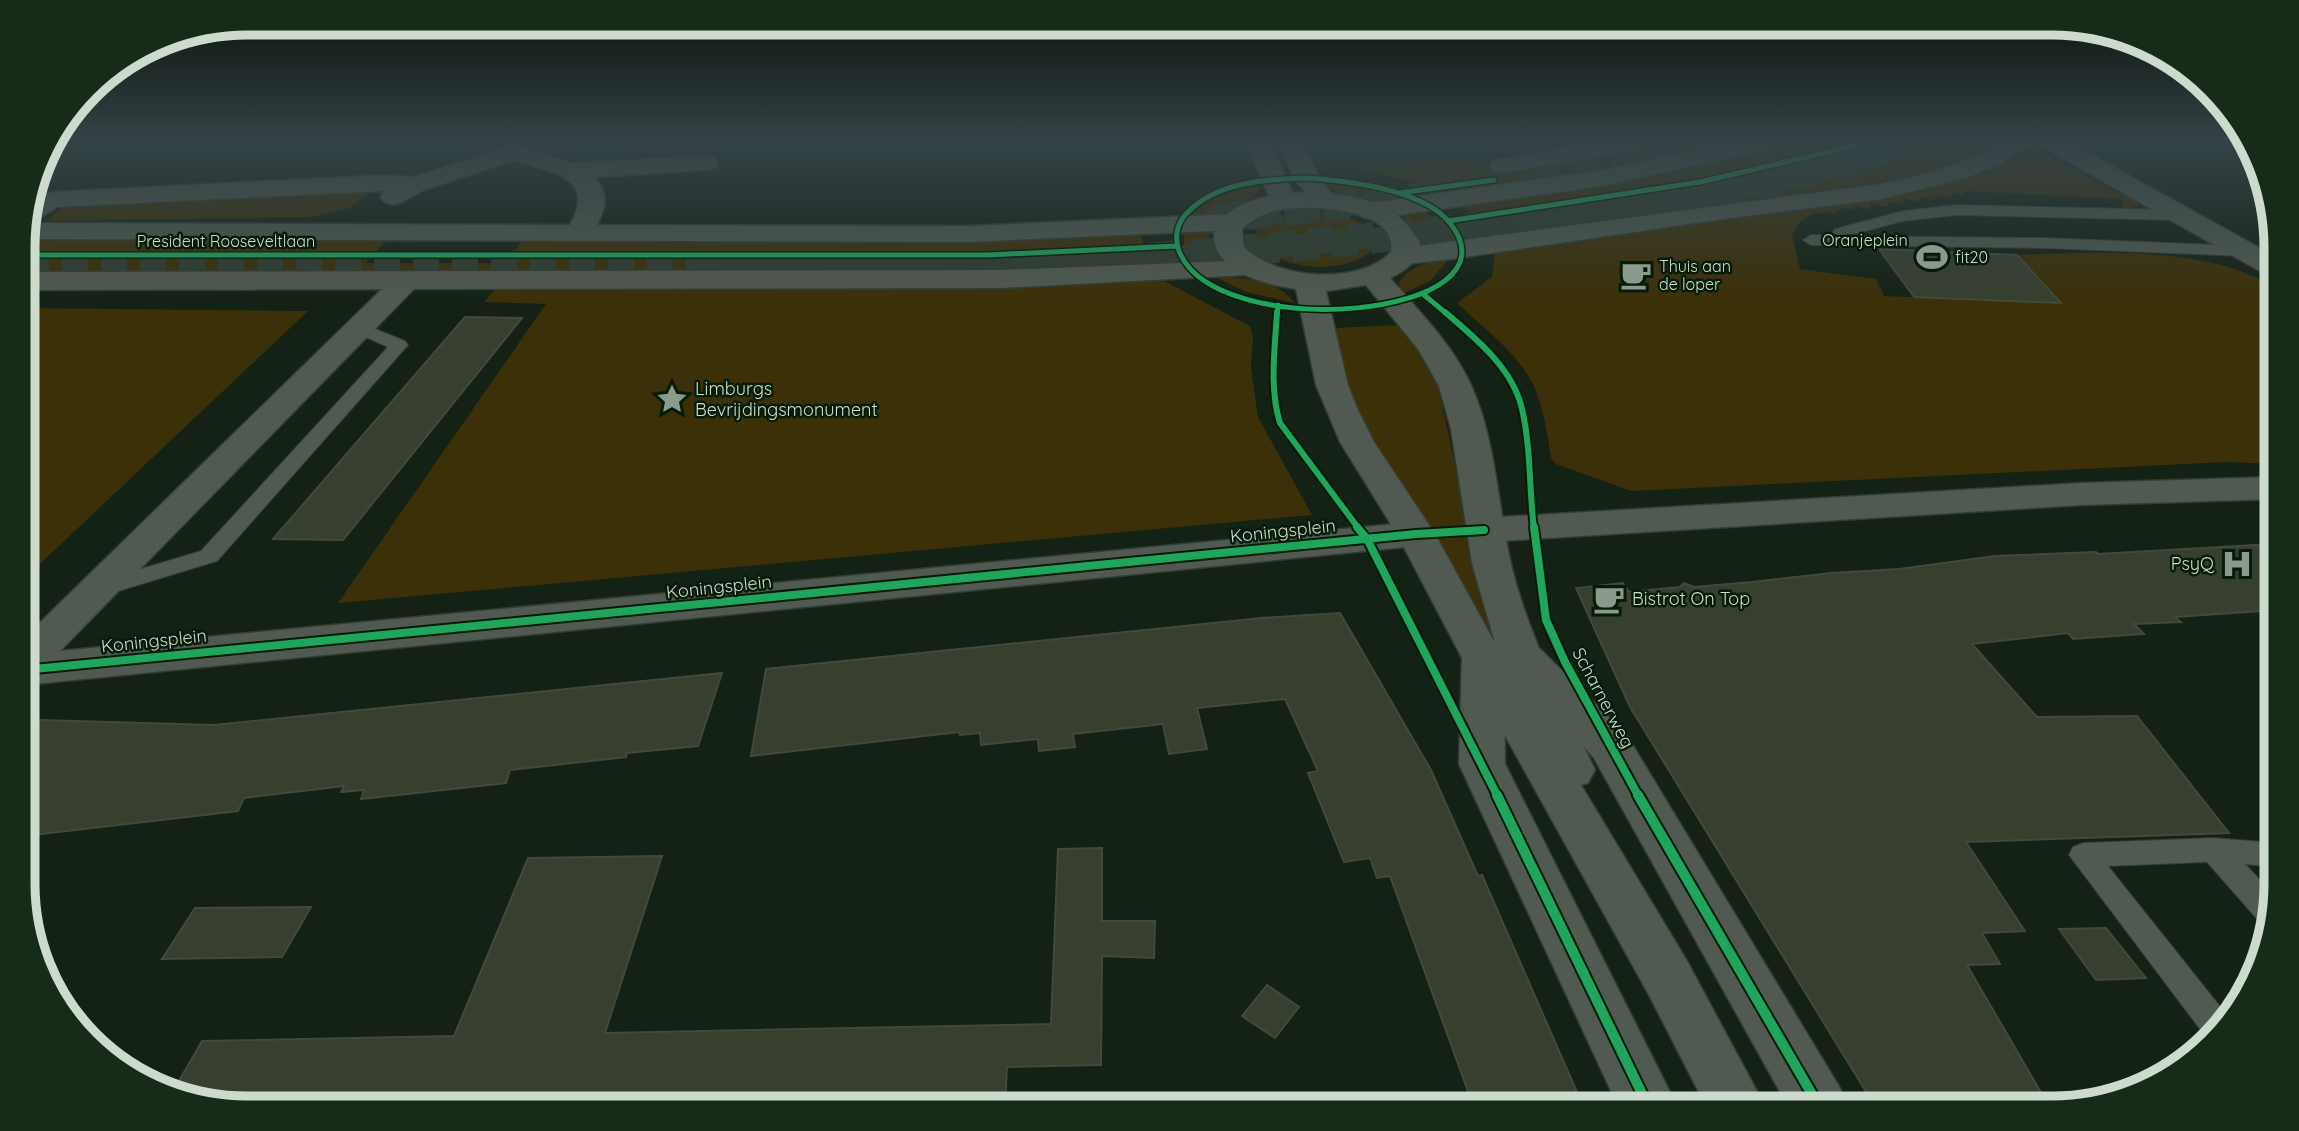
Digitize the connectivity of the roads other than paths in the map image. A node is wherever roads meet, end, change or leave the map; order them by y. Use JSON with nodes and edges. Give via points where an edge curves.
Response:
{"nodes":[{"id":1,"x":173,"y":194,"type":"edge"},
{"id":2,"x":401,"y":194,"type":"edge"},
{"id":3,"x":592,"y":194,"type":"edge"},
{"id":4,"x":1281,"y":194,"type":"edge"},
{"id":5,"x":1318,"y":194,"type":"edge"},
{"id":6,"x":1496,"y":194,"type":"tunnel mouth"},
{"id":7,"x":1851,"y":194,"type":"edge"},
{"id":8,"x":2140,"y":194,"type":"edge"},
{"id":9,"x":1488,"y":195,"type":"joint"},
{"id":10,"x":1323,"y":200,"type":"junction"},
{"id":11,"x":1283,"y":201,"type":"junction"},
{"id":12,"x":39,"y":208,"type":"edge"},
{"id":13,"x":1371,"y":211,"type":"junction"},
{"id":14,"x":2177,"y":215,"type":"junction"},
{"id":15,"x":1233,"y":222,"type":"junction"},
{"id":16,"x":35,"y":231,"type":"edge"},
{"id":17,"x":580,"y":232,"type":"junction"},
{"id":18,"x":347,"y":233,"type":"junction"},
{"id":19,"x":2245,"y":251,"type":"junction"},
{"id":20,"x":1403,"y":256,"type":"junction"},
{"id":21,"x":2264,"y":262,"type":"edge"},
{"id":22,"x":1255,"y":268,"type":"junction"},
{"id":23,"x":1373,"y":275,"type":"junction"},
{"id":24,"x":35,"y":281,"type":"edge"},
{"id":25,"x":405,"y":282,"type":"junction"},
{"id":26,"x":1309,"y":282,"type":"junction"},
{"id":27,"x":358,"y":327,"type":"junction"},
{"id":28,"x":2264,"y":488,"type":"edge"},
{"id":29,"x":1484,"y":530,"type":"junction"},
{"id":30,"x":1416,"y":534,"type":"junction"},
{"id":31,"x":95,"y":590,"type":"junction"},
{"id":32,"x":35,"y":652,"type":"edge"},
{"id":33,"x":1501,"y":655,"type":"junction"},
{"id":34,"x":35,"y":669,"type":"edge"},
{"id":35,"x":2214,"y":850,"type":"junction"},
{"id":36,"x":2264,"y":854,"type":"edge"},
{"id":37,"x":2263,"y":904,"type":"edge"},
{"id":38,"x":2212,"y":1022,"type":"edge"},
{"id":39,"x":1643,"y":1096,"type":"edge"},
{"id":40,"x":1731,"y":1096,"type":"edge"},
{"id":41,"x":1812,"y":1096,"type":"edge"}],
"edges":[{"from":1,"to":12,"type":"street","via":[[51,200]]},
{"from":2,"to":18,"type":"street"},
{"from":3,"to":17,"type":"street","via":[[591,210]]},
{"from":4,"to":11,"type":"street"},
{"from":5,"to":10,"type":"street"},
{"from":6,"to":9,"type":"street"},
{"from":7,"to":20,"type":"street"},
{"from":8,"to":14,"type":"street","name":"Oranjeplein"},
{"from":9,"to":13,"type":"street"},
{"from":10,"to":11,"type":"street"},
{"from":10,"to":13,"type":"street"},
{"from":11,"to":15,"type":"street","via":[[1248,211]]},
{"from":13,"to":20,"type":"street","via":[[1398,228],[1406,242]]},
{"from":14,"to":19,"type":"street","name":"Oranjeplein"},
{"from":14,"to":19,"type":"lane","name":"Oranjeplein","via":[[1957,210],[1903,216],[1811,240]]},
{"from":15,"to":17,"type":"street","via":[[968,234]]},
{"from":15,"to":22,"type":"street","via":[[1227,234],[1229,246]]},
{"from":16,"to":18,"type":"street","name":"President Rooseveltlaan"},
{"from":17,"to":18,"type":"street","name":"President Rooseveltlaan"},
{"from":19,"to":21,"type":"street","name":"Oranjeplein"},
{"from":20,"to":23,"type":"street"},
{"from":22,"to":25,"type":"street","via":[[1001,279]]},
{"from":22,"to":26,"type":"street"},
{"from":23,"to":26,"type":"street"},
{"from":23,"to":29,"type":"street","name":"Scharnerweg","via":[[1454,384],[1464,412]]},
{"from":24,"to":25,"type":"street"},
{"from":25,"to":27,"type":"street"},
{"from":26,"to":30,"type":"street","name":"Scharnerweg","via":[[1340,408]]},
{"from":27,"to":31,"type":"street"},
{"from":27,"to":31,"type":"lane","via":[[398,345],[209,556]]},
{"from":28,"to":29,"type":"street","via":[[2082,494]]},
{"from":29,"to":33,"type":"street","name":"Scharnerweg","via":[[1505,617]]},
{"from":30,"to":33,"type":"street","name":"Scharnerweg"},
{"from":30,"to":34,"type":"street","name":"Koningsplein"},
{"from":31,"to":32,"type":"street"},
{"from":33,"to":39,"type":"street","name":"Scharnerweg","via":[[1482,764]]},
{"from":33,"to":40,"type":"street","name":"Scharnerweg"},
{"from":33,"to":41,"type":"street","name":"Scharnerweg","via":[[1611,746]]},
{"from":35,"to":36,"type":"lane"},
{"from":35,"to":37,"type":"lane"},
{"from":35,"to":38,"type":"lane","via":[[2083,855]]}]}
